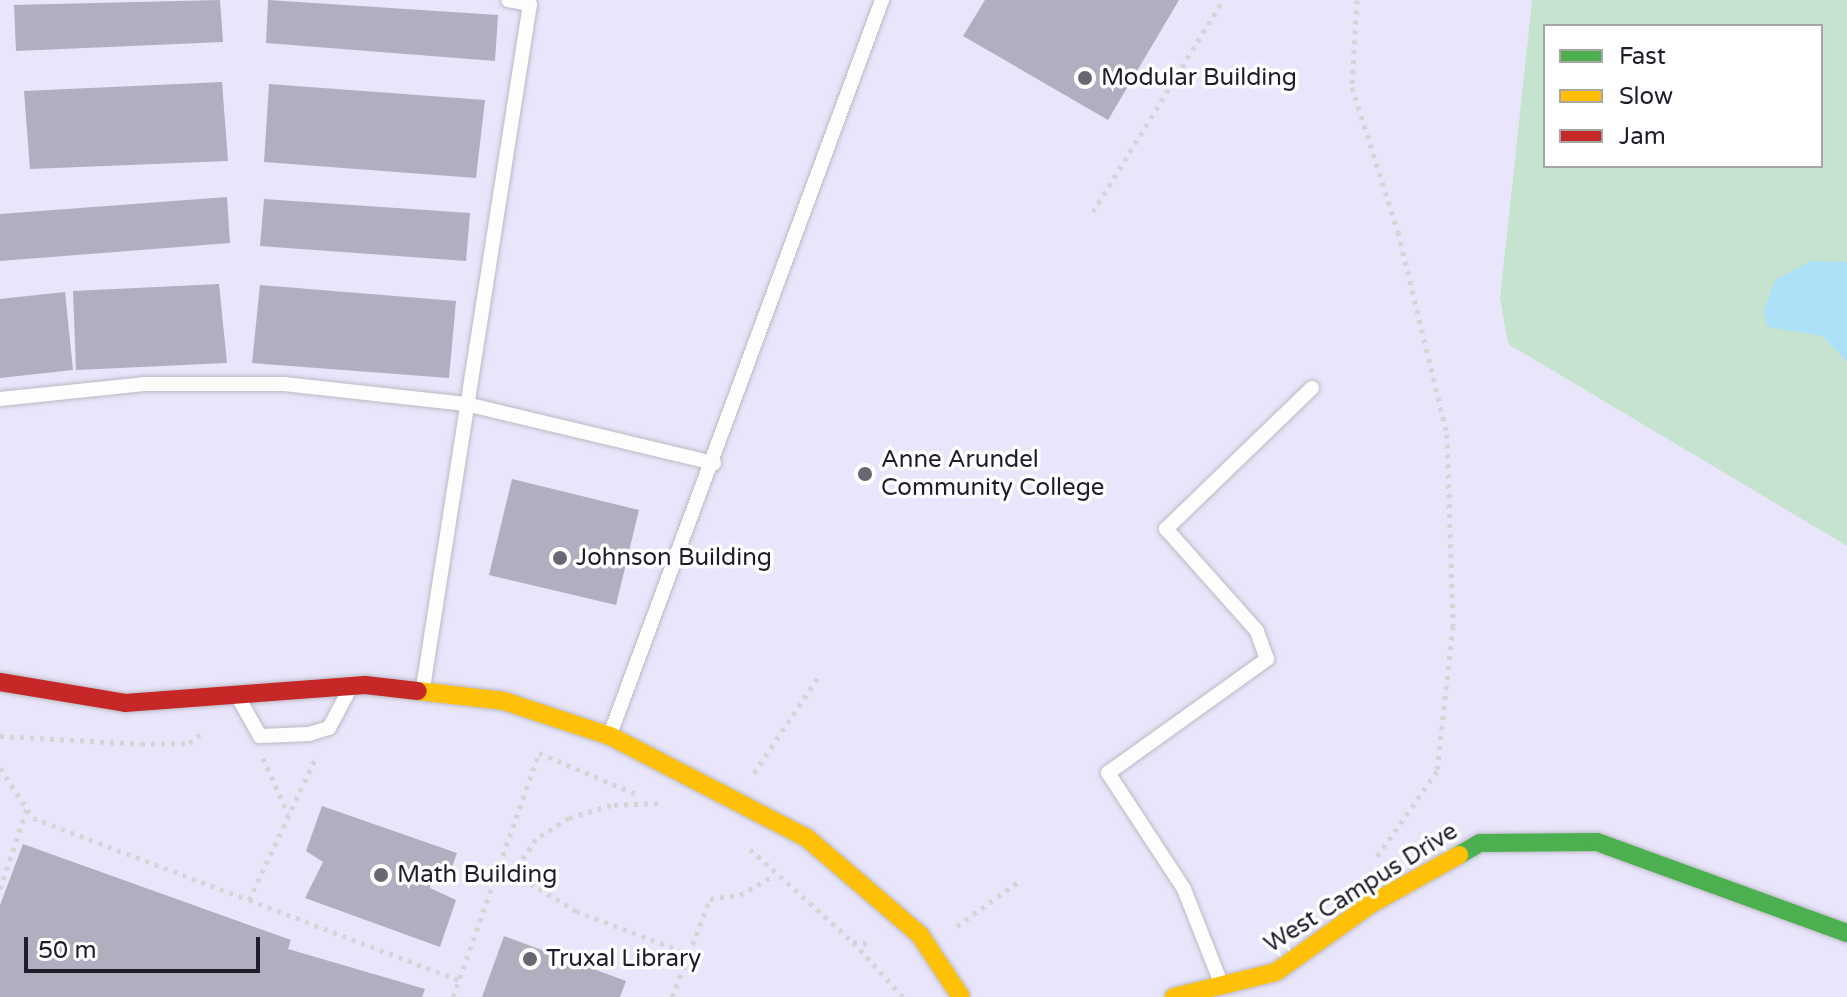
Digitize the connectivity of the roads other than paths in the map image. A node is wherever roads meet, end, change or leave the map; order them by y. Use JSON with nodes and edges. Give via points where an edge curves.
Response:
{"nodes":[{"id":1,"x":508,"y":0,"type":"edge"},
{"id":2,"x":882,"y":0,"type":"edge"},
{"id":3,"x":1312,"y":388,"type":"dead end"},
{"id":4,"x":0,"y":399,"type":"edge"},
{"id":5,"x":466,"y":404,"type":"junction"},
{"id":6,"x":714,"y":463,"type":"junction"},
{"id":7,"x":0,"y":682,"type":"edge"},
{"id":8,"x":351,"y":687,"type":"junction"},
{"id":9,"x":423,"y":689,"type":"junction"},
{"id":10,"x":237,"y":695,"type":"junction"},
{"id":11,"x":610,"y":736,"type":"junction"},
{"id":12,"x":1847,"y":933,"type":"edge"},
{"id":13,"x":1222,"y":985,"type":"junction"},
{"id":14,"x":961,"y":997,"type":"edge"},
{"id":15,"x":1174,"y":997,"type":"edge"}],
"edges":[{"from":1,"to":5,"type":"lane","via":[[530,4]]},
{"from":2,"to":6,"type":"lane"},
{"from":3,"to":13,"type":"lane","via":[[1166,529],[1257,631],[1267,659],[1108,773],[1184,889]]},
{"from":4,"to":5,"type":"lane","via":[[144,384],[284,384]]},
{"from":5,"to":6,"type":"lane"},
{"from":5,"to":9,"type":"lane"},
{"from":6,"to":11,"type":"lane"},
{"from":7,"to":10,"type":"street","via":[[125,703]]},
{"from":8,"to":9,"type":"street"},
{"from":8,"to":10,"type":"street"},
{"from":8,"to":10,"type":"lane","via":[[329,728],[320,734],[252,731]]},
{"from":9,"to":11,"type":"street","via":[[504,701]]},
{"from":11,"to":14,"type":"street","via":[[807,838],[928,947]]},
{"from":12,"to":13,"type":"street","name":"West Campus Drive","via":[[1597,842],[1480,843],[1371,904],[1276,972]]},
{"from":13,"to":15,"type":"street","name":"West Campus Drive"}]}
